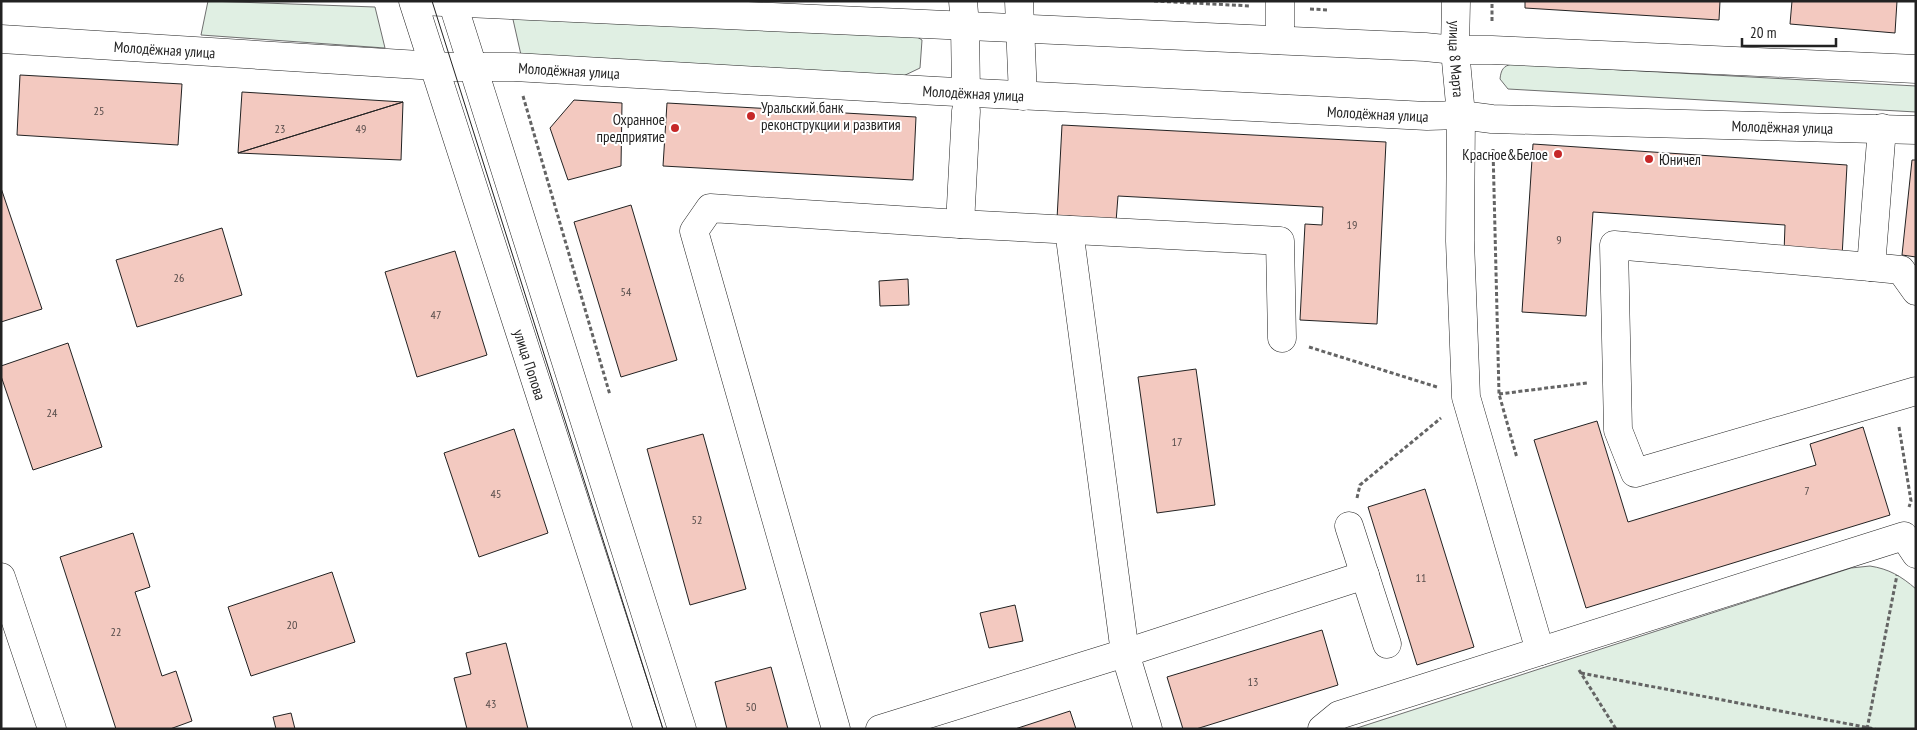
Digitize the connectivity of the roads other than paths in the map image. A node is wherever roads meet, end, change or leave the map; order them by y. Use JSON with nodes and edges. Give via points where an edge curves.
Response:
{"nodes":[{"id":1,"x":414,"y":1,"type":"edge"},
{"id":2,"x":421,"y":1,"type":"edge"},
{"id":3,"x":1019,"y":1,"type":"edge"},
{"id":4,"x":1280,"y":1,"type":"edge"},
{"id":5,"x":1456,"y":1,"type":"edge"},
{"id":6,"x":453,"y":2,"type":"edge"},
{"id":7,"x":964,"y":14,"type":"edge"},
{"id":8,"x":1019,"y":28,"type":"junction"},
{"id":9,"x":1,"y":39,"type":"edge"},
{"id":10,"x":1280,"y":40,"type":"junction"},
{"id":11,"x":1455,"y":50,"type":"junction"},
{"id":12,"x":434,"y":66,"type":"junction"},
{"id":13,"x":473,"y":68,"type":"junction"},
{"id":14,"x":1916,"y":69,"type":"edge"},
{"id":15,"x":1023,"y":96,"type":"junction"},
{"id":16,"x":966,"y":102,"type":"junction"},
{"id":17,"x":1461,"y":115,"type":"junction"},
{"id":18,"x":1882,"y":128,"type":"junction"},
{"id":19,"x":1916,"y":130,"type":"edge"},
{"id":20,"x":960,"y":224,"type":"junction"},
{"id":21,"x":1069,"y":230,"type":"junction"},
{"id":22,"x":1871,"y":267,"type":"junction"},
{"id":23,"x":1911,"y":277,"type":"edge"},
{"id":24,"x":1282,"y":338,"type":"dead end"},
{"id":25,"x":1916,"y":391,"type":"edge"},
{"id":26,"x":1349,"y":526,"type":"road end"},
{"id":27,"x":1916,"y":554,"type":"edge"},
{"id":28,"x":1365,"y":575,"type":"junction"},
{"id":29,"x":1,"y":577,"type":"edge"},
{"id":30,"x":1387,"y":644,"type":"dead end"},
{"id":31,"x":1540,"y":651,"type":"junction"},
{"id":32,"x":1125,"y":653,"type":"junction"},
{"id":33,"x":52,"y":729,"type":"edge"},
{"id":34,"x":648,"y":729,"type":"edge"},
{"id":35,"x":682,"y":729,"type":"edge"},
{"id":36,"x":836,"y":729,"type":"edge"},
{"id":37,"x":880,"y":729,"type":"edge"},
{"id":38,"x":1148,"y":729,"type":"edge"},
{"id":39,"x":1322,"y":729,"type":"edge"}],
"edges":[{"from":1,"to":12,"type":"street","name":"улица Попова"},
{"from":2,"to":6,"type":"street"},
{"from":3,"to":8,"type":"street"},
{"from":4,"to":10,"type":"street"},
{"from":5,"to":11,"type":"street","name":"улица 8 Марта"},
{"from":6,"to":7,"type":"street"},
{"from":6,"to":13,"type":"street"},
{"from":7,"to":8,"type":"street"},
{"from":7,"to":16,"type":"street"},
{"from":8,"to":10,"type":"street"},
{"from":8,"to":15,"type":"street"},
{"from":9,"to":12,"type":"street","name":"Молодёжная улица"},
{"from":10,"to":11,"type":"street"},
{"from":11,"to":14,"type":"street"},
{"from":11,"to":17,"type":"street","name":"улица 8 Марта"},
{"from":12,"to":13,"type":"street","name":"Молодёжная улица"},
{"from":12,"to":34,"type":"street","name":"улица Попова"},
{"from":13,"to":16,"type":"street","name":"Молодёжная улица","via":[[514,67]]},
{"from":13,"to":35,"type":"street"},
{"from":15,"to":16,"type":"street","name":"Молодёжная улица"},
{"from":15,"to":17,"type":"street","name":"Молодёжная улица"},
{"from":16,"to":20,"type":"street"},
{"from":17,"to":18,"type":"street","name":"Молодёжная улица","via":[[1492,119]]},
{"from":17,"to":31,"type":"street","name":"улица 8 Марта","via":[[1460,241],[1466,397]]},
{"from":18,"to":19,"type":"street","name":"Молодёжная улица"},
{"from":18,"to":22,"type":"street"},
{"from":20,"to":21,"type":"street"},
{"from":20,"to":36,"type":"street","via":[[710,208],[694,231]]},
{"from":21,"to":24,"type":"street","via":[[1280,241]]},
{"from":21,"to":32,"type":"street"},
{"from":22,"to":23,"type":"street"},
{"from":22,"to":25,"type":"street","via":[[1614,245],[1618,430],[1635,473]]},
{"from":26,"to":28,"type":"street"},
{"from":27,"to":31,"type":"street","via":[[1904,536]]},
{"from":28,"to":30,"type":"street"},
{"from":28,"to":32,"type":"street"},
{"from":29,"to":33,"type":"street"},
{"from":31,"to":39,"type":"street","via":[[1339,715]]},
{"from":32,"to":37,"type":"street"},
{"from":32,"to":38,"type":"street"}]}
